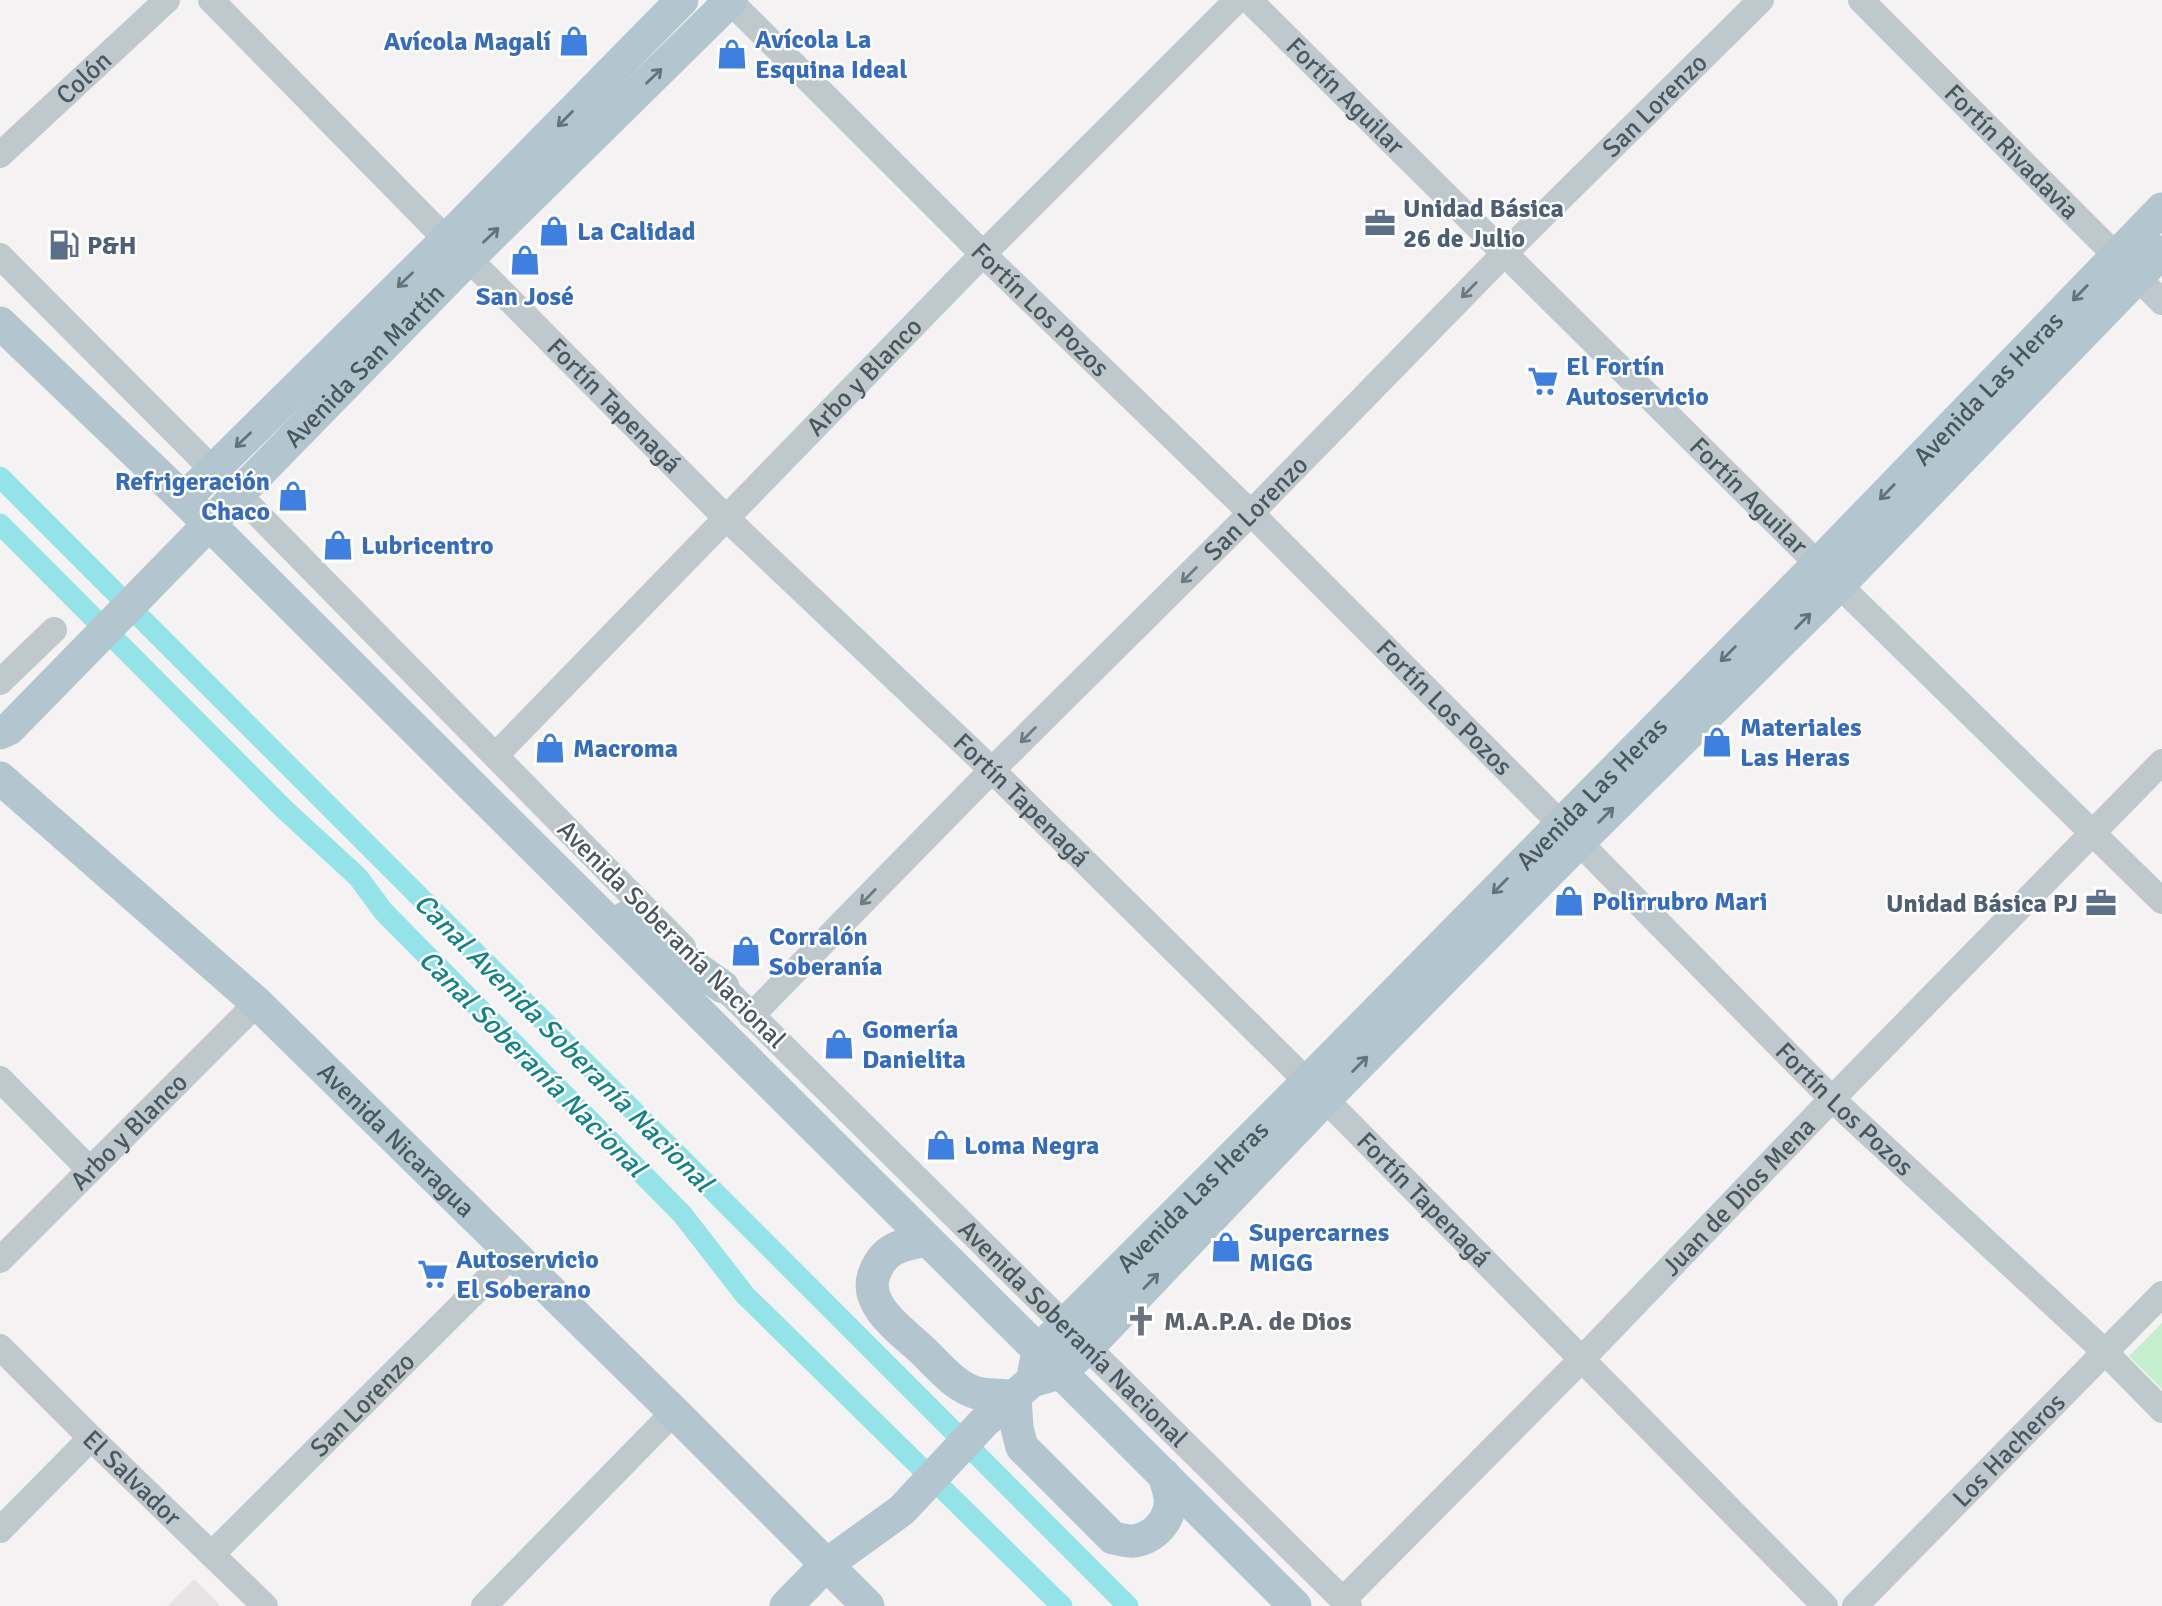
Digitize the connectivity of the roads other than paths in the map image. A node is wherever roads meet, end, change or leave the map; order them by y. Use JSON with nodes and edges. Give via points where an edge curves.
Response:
{"nodes":[{"id":1,"x":167,"y":0,"type":"edge"},
{"id":2,"x":211,"y":0,"type":"edge"},
{"id":3,"x":682,"y":0,"type":"edge"},
{"id":4,"x":730,"y":0,"type":"edge"},
{"id":5,"x":1237,"y":0,"type":"edge"},
{"id":6,"x":1249,"y":0,"type":"edge"},
{"id":7,"x":1760,"y":0,"type":"edge"},
{"id":8,"x":1861,"y":0,"type":"edge"},
{"id":9,"x":0,"y":155,"type":"edge"},
{"id":10,"x":2162,"y":209,"type":"edge"},
{"id":11,"x":457,"y":249,"type":"junction"},
{"id":12,"x":2162,"y":252,"type":"edge"},
{"id":13,"x":1505,"y":253,"type":"junction"},
{"id":14,"x":983,"y":254,"type":"junction"},
{"id":15,"x":0,"y":256,"type":"edge"},
{"id":16,"x":2127,"y":266,"type":"junction"},
{"id":17,"x":2162,"y":302,"type":"edge"},
{"id":18,"x":0,"y":323,"type":"edge"},
{"id":19,"x":212,"y":469,"type":"junction"},
{"id":20,"x":238,"y":494,"type":"junction"},
{"id":21,"x":184,"y":499,"type":"junction"},
{"id":22,"x":1251,"y":513,"type":"junction"},
{"id":23,"x":725,"y":517,"type":"junction"},
{"id":24,"x":209,"y":524,"type":"junction"},
{"id":25,"x":1828,"y":575,"type":"junction"},
{"id":26,"x":54,"y":630,"type":"dead end"},
{"id":27,"x":0,"y":682,"type":"edge"},
{"id":28,"x":0,"y":733,"type":"edge"},
{"id":29,"x":495,"y":755,"type":"junction"},
{"id":30,"x":2162,"y":762,"type":"edge"},
{"id":31,"x":992,"y":770,"type":"junction"},
{"id":32,"x":0,"y":777,"type":"edge"},
{"id":33,"x":2092,"y":832,"type":"junction"},
{"id":34,"x":1570,"y":833,"type":"junction"},
{"id":35,"x":551,"y":866,"type":"junction"},
{"id":36,"x":2162,"y":901,"type":"edge"},
{"id":37,"x":723,"y":987,"type":"junction"},
{"id":38,"x":257,"y":1003,"type":"junction"},
{"id":39,"x":751,"y":1016,"type":"junction"},
{"id":40,"x":0,"y":1079,"type":"edge"},
{"id":41,"x":1316,"y":1090,"type":"junction"},
{"id":42,"x":1832,"y":1099,"type":"junction"},
{"id":43,"x":90,"y":1170,"type":"junction"},
{"id":44,"x":927,"y":1240,"type":"junction"},
{"id":45,"x":512,"y":1255,"type":"junction"},
{"id":46,"x":0,"y":1260,"type":"edge"},
{"id":47,"x":2162,"y":1294,"type":"edge"},
{"id":48,"x":1076,"y":1336,"type":"junction"},
{"id":49,"x":0,"y":1347,"type":"edge"},
{"id":50,"x":2104,"y":1351,"type":"junction"},
{"id":51,"x":1582,"y":1359,"type":"junction"},
{"id":52,"x":1036,"y":1375,"type":"junction"},
{"id":53,"x":2162,"y":1410,"type":"edge"},
{"id":54,"x":674,"y":1412,"type":"junction"},
{"id":55,"x":91,"y":1438,"type":"junction"},
{"id":56,"x":1164,"y":1475,"type":"junction"},
{"id":57,"x":0,"y":1530,"type":"edge"},
{"id":58,"x":212,"y":1554,"type":"junction"},
{"id":59,"x":826,"y":1565,"type":"junction"},
{"id":60,"x":1346,"y":1603,"type":"edge"},
{"id":61,"x":265,"y":1606,"type":"edge"},
{"id":62,"x":484,"y":1606,"type":"edge"},
{"id":63,"x":786,"y":1606,"type":"edge"},
{"id":64,"x":868,"y":1606,"type":"edge"},
{"id":65,"x":1295,"y":1606,"type":"edge"},
{"id":66,"x":1825,"y":1606,"type":"edge"},
{"id":67,"x":1855,"y":1606,"type":"edge"}],
"edges":[{"from":1,"to":9,"type":"street","name":"Colón"},
{"from":2,"to":11,"type":"street","name":"Fortín Tapenagá"},
{"from":3,"to":11,"type":"main road","name":"Avenida San Martín","one_way":true},
{"from":11,"to":4,"type":"main road","name":"Avenida San Martín","one_way":true},
{"from":4,"to":14,"type":"street","name":"Fortín Los Pozos"},
{"from":5,"to":14,"type":"street","name":"Arbo y Blanco"},
{"from":6,"to":13,"type":"street","name":"Fortín Aguilar"},
{"from":7,"to":13,"type":"street","name":"San Lorenzo"},
{"from":8,"to":16,"type":"street","name":"Fortín Rivadavia"},
{"from":10,"to":16,"type":"main road","name":"Avenida Las Heras"},
{"from":11,"to":19,"type":"main road","name":"Avenida San Martín","one_way":true},
{"from":11,"to":20,"type":"main road","name":"Avenida San Martín"},
{"from":11,"to":23,"type":"street","name":"Fortín Tapenagá"},
{"from":12,"to":16,"type":"main road","name":"Avenida Las Heras"},
{"from":13,"to":22,"type":"street","name":"San Lorenzo","one_way":true},
{"from":13,"to":25,"type":"street","name":"Fortín Aguilar"},
{"from":14,"to":22,"type":"street","name":"Fortín Los Pozos"},
{"from":14,"to":23,"type":"street","name":"Arbo y Blanco"},
{"from":15,"to":19,"type":"street","name":"Avenida Soberanía Nacional"},
{"from":16,"to":17,"type":"street","name":"Fortín Rivadavia"},
{"from":16,"to":25,"type":"main road","name":"Avenida Las Heras"},
{"from":18,"to":21,"type":"main road","name":"Avenida Soberanía Nacional"},
{"from":19,"to":20,"type":"main road","name":"Avenida Soberanía Nacional"},
{"from":19,"to":21,"type":"main road","name":"Avenida San Martín"},
{"from":20,"to":24,"type":"main road","name":"Avenida San Martín"},
{"from":20,"to":29,"type":"street","name":"Avenida Soberanía Nacional"},
{"from":21,"to":24,"type":"main road","name":"Avenida Soberanía Nacional"},
{"from":22,"to":31,"type":"street","name":"San Lorenzo","one_way":true},
{"from":22,"to":34,"type":"street","name":"Fortín Los Pozos"},
{"from":23,"to":29,"type":"street","name":"Arbo y Blanco"},
{"from":23,"to":31,"type":"street","name":"Fortín Tapenagá"},
{"from":24,"to":28,"type":"main road","name":"Avenida San Martín","via":[[9,729]]},
{"from":24,"to":35,"type":"main road","name":"Avenida Soberanía Nacional"},
{"from":25,"to":33,"type":"street","name":"Fortín Aguilar"},
{"from":25,"to":34,"type":"main road","name":"Avenida Las Heras"},
{"from":26,"to":27,"type":"street"},
{"from":29,"to":37,"type":"street","name":"Avenida Soberanía Nacional"},
{"from":30,"to":33,"type":"street","name":"Juan de Dios Mena"},
{"from":31,"to":39,"type":"street","name":"San Lorenzo","one_way":true},
{"from":31,"to":41,"type":"street","name":"Fortín Tapenagá"},
{"from":32,"to":38,"type":"main road","name":"Avenida Nicaragua"},
{"from":33,"to":36,"type":"street","name":"Fortín Aguilar"},
{"from":33,"to":42,"type":"street","name":"Juan de Dios Mena"},
{"from":34,"to":41,"type":"main road","name":"Avenida Las Heras"},
{"from":34,"to":42,"type":"street","name":"Fortín Los Pozos"},
{"from":35,"to":37,"type":"main road"},
{"from":35,"to":44,"type":"main road","name":"Avenida Soberanía Nacional"},
{"from":37,"to":39,"type":"street","name":"Avenida Soberanía Nacional"},
{"from":38,"to":43,"type":"street","name":"Arbo y Blanco"},
{"from":38,"to":45,"type":"main road","name":"Avenida Nicaragua"},
{"from":39,"to":48,"type":"street","name":"Avenida Soberanía Nacional"},
{"from":40,"to":43,"type":"street"},
{"from":41,"to":48,"type":"main road","name":"Avenida Las Heras"},
{"from":41,"to":51,"type":"street","name":"Fortín Tapenagá"},
{"from":42,"to":50,"type":"street","name":"Fortín Los Pozos"},
{"from":42,"to":51,"type":"street","name":"Juan de Dios Mena"},
{"from":43,"to":46,"type":"street","name":"Arbo y Blanco"},
{"from":44,"to":52,"type":"main road","name":"Avenida Soberanía Nacional"},
{"from":44,"to":52,"type":"main road","via":[[897,1247],[880,1259],[871,1280],[874,1300],[888,1318],[959,1384],[978,1393]]},
{"from":45,"to":54,"type":"main road","name":"Avenida Nicaragua"},
{"from":45,"to":58,"type":"street","name":"San Lorenzo"},
{"from":47,"to":50,"type":"street","name":"Los Hacheros"},
{"from":48,"to":52,"type":"main road","name":"Avenida Las Heras"},
{"from":48,"to":60,"type":"street","name":"Avenida Soberanía Nacional"},
{"from":49,"to":55,"type":"street","name":"El Salvador"},
{"from":50,"to":53,"type":"street","name":"Fortín Los Pozos"},
{"from":50,"to":67,"type":"street","name":"Los Hacheros"},
{"from":51,"to":60,"type":"street","name":"Juan de Dios Mena"},
{"from":51,"to":66,"type":"street","name":"Fortín Tapenagá"},
{"from":52,"to":56,"type":"main road","name":"Avenida Soberanía Nacional"},
{"from":52,"to":56,"type":"main road","via":[[1017,1428],[1022,1447],[1114,1538],[1133,1542],[1161,1527],[1170,1513]]},
{"from":52,"to":59,"type":"main road","name":"Avenida Las Heras","via":[[984,1422],[902,1510]]},
{"from":54,"to":59,"type":"main road","name":"Avenida Nicaragua"},
{"from":54,"to":62,"type":"street"},
{"from":55,"to":57,"type":"street"},
{"from":55,"to":58,"type":"street","name":"El Salvador"},
{"from":56,"to":65,"type":"main road","name":"Avenida Soberanía Nacional"},
{"from":58,"to":61,"type":"street","name":"El Salvador"},
{"from":59,"to":63,"type":"main road","name":"Avenida Las Heras"},
{"from":59,"to":64,"type":"main road","name":"Avenida Nicaragua"}]}
